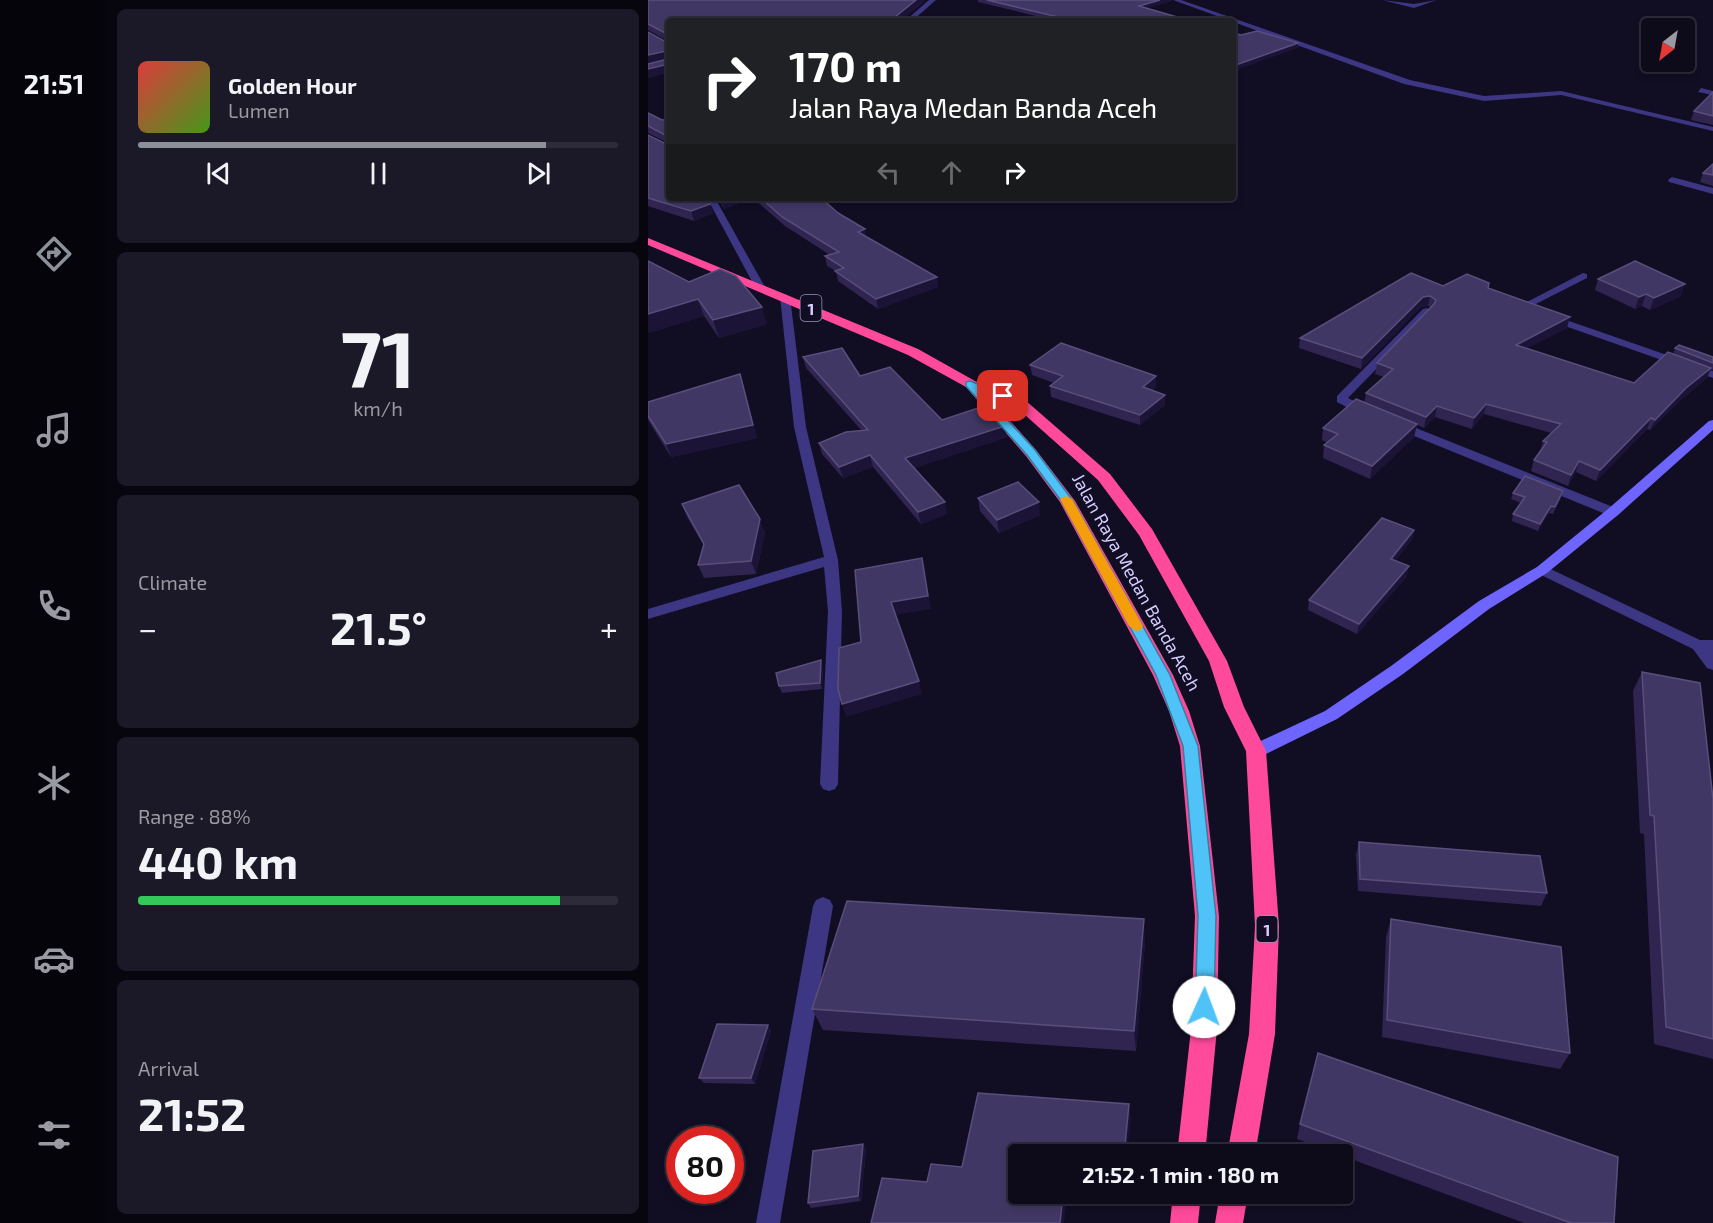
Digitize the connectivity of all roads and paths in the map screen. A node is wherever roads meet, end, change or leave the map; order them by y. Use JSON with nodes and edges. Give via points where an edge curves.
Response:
{"nodes":[{"id":1,"x":933,"y":0,"type":"edge"},
{"id":2,"x":1176,"y":0,"type":"edge"},
{"id":3,"x":1385,"y":0,"type":"edge"},
{"id":4,"x":1434,"y":0,"type":"edge"},
{"id":5,"x":912,"y":18,"type":"edge"},
{"id":6,"x":1225,"y":18,"type":"edge"},
{"id":7,"x":1236,"y":22,"type":"edge"},
{"id":8,"x":1701,"y":90,"type":"dead end"},
{"id":9,"x":1713,"y":93,"type":"edge"},
{"id":10,"x":1713,"y":129,"type":"edge"},
{"id":11,"x":1672,"y":180,"type":"dead end"},
{"id":12,"x":1713,"y":191,"type":"edge"},
{"id":13,"x":713,"y":201,"type":"edge"},
{"id":14,"x":648,"y":241,"type":"edge"},
{"id":15,"x":1583,"y":276,"type":"dead end"},
{"id":16,"x":760,"y":286,"type":"junction"},
{"id":17,"x":785,"y":297,"type":"junction"},
{"id":18,"x":1427,"y":311,"type":"edge"},
{"id":19,"x":1713,"y":375,"type":"edge"},
{"id":20,"x":970,"y":384,"type":"junction"},
{"id":21,"x":1713,"y":424,"type":"edge"},
{"id":22,"x":1613,"y":512,"type":"junction"},
{"id":23,"x":831,"y":560,"type":"junction"},
{"id":24,"x":1542,"y":570,"type":"junction"},
{"id":25,"x":648,"y":614,"type":"edge"},
{"id":26,"x":1705,"y":645,"type":"edge"},
{"id":27,"x":1713,"y":664,"type":"edge"},
{"id":28,"x":1256,"y":751,"type":"junction"},
{"id":29,"x":829,"y":784,"type":"dead end"},
{"id":30,"x":823,"y":906,"type":"dead end"},
{"id":31,"x":1192,"y":1144,"type":"edge"},
{"id":32,"x":1243,"y":1144,"type":"edge"},
{"id":33,"x":1186,"y":1204,"type":"edge"},
{"id":34,"x":1232,"y":1204,"type":"edge"},
{"id":35,"x":768,"y":1223,"type":"edge"},
{"id":36,"x":1184,"y":1223,"type":"edge"},
{"id":37,"x":1229,"y":1223,"type":"edge"}],
"edges":[{"from":1,"to":5,"type":"street"},
{"from":2,"to":6,"type":"street"},
{"from":3,"to":4,"type":"street","via":[[1414,6]]},
{"from":7,"to":10,"type":"street","via":[[1431,88],[1494,99],[1561,93]]},
{"from":8,"to":9,"type":"street"},
{"from":11,"to":12,"type":"street"},
{"from":13,"to":16,"type":"street"},
{"from":14,"to":16,"type":"highway","name":"Jalan Raya Medan Banda Aceh","number":"1"},
{"from":15,"to":19,"type":"street","via":[[1517,305]]},
{"from":16,"to":17,"type":"highway","name":"Jalan Raya Medan Banda Aceh","number":"1"},
{"from":17,"to":20,"type":"highway","name":"Jalan Raya Medan Banda Aceh","number":"1","via":[[913,352]]},
{"from":17,"to":23,"type":"street","via":[[800,427]]},
{"from":18,"to":22,"type":"street","via":[[1341,399]]},
{"from":20,"to":28,"type":"highway","name":"Jalan Raya Medan Banda Aceh","number":"1","via":[[1020,403],[1104,477],[1162,558],[1218,661],[1234,707]]},
{"from":20,"to":31,"type":"highway","name":"Jalan Raya Medan Banda Aceh","number":"1","via":[[1067,501],[1163,675],[1190,746],[1207,916],[1203,1029]]},
{"from":21,"to":22,"type":"street"},
{"from":22,"to":24,"type":"street"},
{"from":23,"to":25,"type":"street"},
{"from":23,"to":29,"type":"street","via":[[836,611]]},
{"from":24,"to":26,"type":"street"},
{"from":24,"to":28,"type":"street","via":[[1484,605],[1331,715]]},
{"from":26,"to":27,"type":"street"},
{"from":28,"to":32,"type":"highway","name":"Jalan Raya Medan Banda Aceh","number":"1","via":[[1267,926],[1263,1034]]},
{"from":30,"to":35,"type":"street"},
{"from":33,"to":36,"type":"highway"},
{"from":34,"to":37,"type":"highway"}]}
